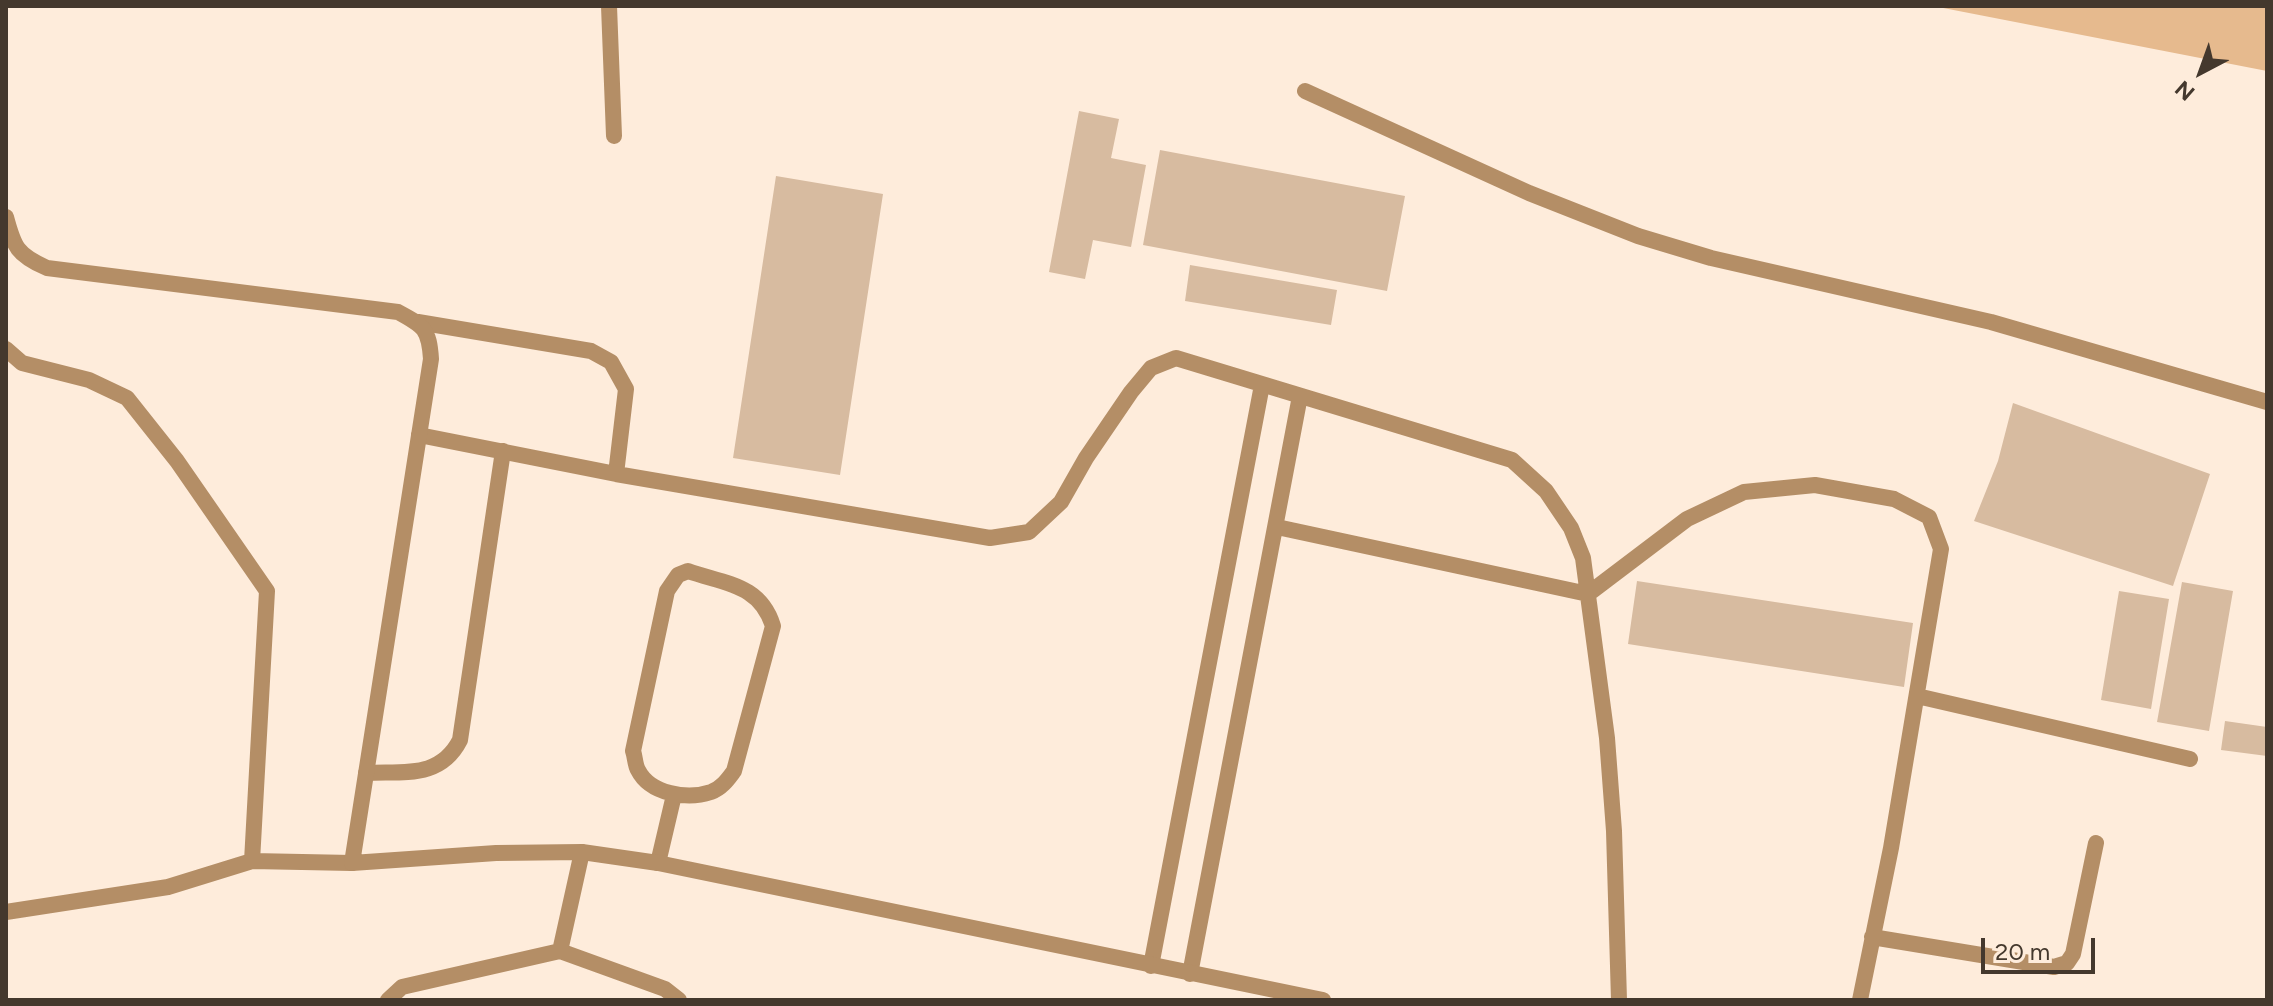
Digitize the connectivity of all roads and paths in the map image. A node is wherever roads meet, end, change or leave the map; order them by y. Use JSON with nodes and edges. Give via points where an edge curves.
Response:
{"nodes":[{"id":1,"x":609,"y":6,"type":"edge"},
{"id":2,"x":1305,"y":91,"type":"dead end"},
{"id":3,"x":614,"y":136,"type":"dead end"},
{"id":4,"x":6,"y":217,"type":"edge"},
{"id":5,"x":418,"y":322,"type":"junction"},
{"id":6,"x":6,"y":349,"type":"edge"},
{"id":7,"x":1262,"y":385,"type":"junction"},
{"id":8,"x":1300,"y":396,"type":"junction"},
{"id":9,"x":2267,"y":402,"type":"edge"},
{"id":10,"x":419,"y":435,"type":"junction"},
{"id":11,"x":503,"y":451,"type":"junction"},
{"id":12,"x":616,"y":474,"type":"junction"},
{"id":13,"x":1277,"y":527,"type":"junction"},
{"id":14,"x":1588,"y":594,"type":"junction"},
{"id":15,"x":1917,"y":696,"type":"junction"},
{"id":16,"x":2190,"y":759,"type":"dead end"},
{"id":17,"x":366,"y":773,"type":"junction"},
{"id":18,"x":674,"y":795,"type":"junction"},
{"id":19,"x":2096,"y":843,"type":"dead end"},
{"id":20,"x":582,"y":852,"type":"junction"},
{"id":21,"x":252,"y":861,"type":"junction"},
{"id":22,"x":352,"y":863,"type":"junction"},
{"id":23,"x":658,"y":863,"type":"junction"},
{"id":24,"x":6,"y":912,"type":"edge"},
{"id":25,"x":1872,"y":937,"type":"junction"},
{"id":26,"x":560,"y":951,"type":"junction"},
{"id":27,"x":1151,"y":966,"type":"junction"},
{"id":28,"x":1190,"y":974,"type":"junction"},
{"id":29,"x":388,"y":1000,"type":"edge"},
{"id":30,"x":679,"y":1000,"type":"edge"},
{"id":31,"x":1323,"y":1000,"type":"edge"},
{"id":32,"x":1619,"y":1000,"type":"edge"},
{"id":33,"x":1860,"y":1000,"type":"edge"}],
"edges":[{"from":1,"to":3,"type":"street"},
{"from":2,"to":9,"type":"street","via":[[1529,193],[1638,236],[1711,258],[1991,322]]},
{"from":4,"to":5,"type":"street","via":[[14,246],[47,268],[398,312]]},
{"from":5,"to":10,"type":"street","via":[[429,335],[431,359]]},
{"from":5,"to":12,"type":"street","via":[[591,351],[611,362],[626,389]]},
{"from":6,"to":21,"type":"street","via":[[22,363],[89,380],[127,398],[267,591]]},
{"from":7,"to":8,"type":"street"},
{"from":7,"to":12,"type":"street","via":[[1176,358],[1151,368],[1061,502],[1029,532],[990,538]]},
{"from":7,"to":27,"type":"street"},
{"from":8,"to":13,"type":"street"},
{"from":8,"to":14,"type":"street","via":[[1512,460],[1546,491],[1571,528],[1583,558]]},
{"from":10,"to":11,"type":"street"},
{"from":10,"to":17,"type":"street"},
{"from":11,"to":12,"type":"street"},
{"from":11,"to":17,"type":"street","via":[[460,740],[451,756],[430,770]]},
{"from":13,"to":14,"type":"street"},
{"from":13,"to":28,"type":"street"},
{"from":14,"to":15,"type":"street","via":[[1687,519],[1744,492],[1815,485],[1894,499],[1929,517],[1941,549]]},
{"from":14,"to":32,"type":"street","via":[[1607,738]]},
{"from":15,"to":16,"type":"street"},
{"from":15,"to":25,"type":"street"},
{"from":17,"to":22,"type":"street"},
{"from":18,"to":18,"type":"street","via":[[651,784],[638,770],[633,751],[667,591],[688,571],[754,593],[773,626],[734,771],[710,792]]},
{"from":18,"to":23,"type":"street"},
{"from":19,"to":25,"type":"street","via":[[2067,963],[2054,967]]},
{"from":20,"to":22,"type":"street"},
{"from":20,"to":23,"type":"street"},
{"from":20,"to":26,"type":"street"},
{"from":21,"to":22,"type":"street"},
{"from":21,"to":24,"type":"street","via":[[168,887]]},
{"from":23,"to":27,"type":"street"},
{"from":25,"to":33,"type":"street"},
{"from":26,"to":29,"type":"street","via":[[402,987]]},
{"from":26,"to":30,"type":"street","via":[[665,989]]},
{"from":27,"to":28,"type":"street"},
{"from":28,"to":31,"type":"street"}]}
